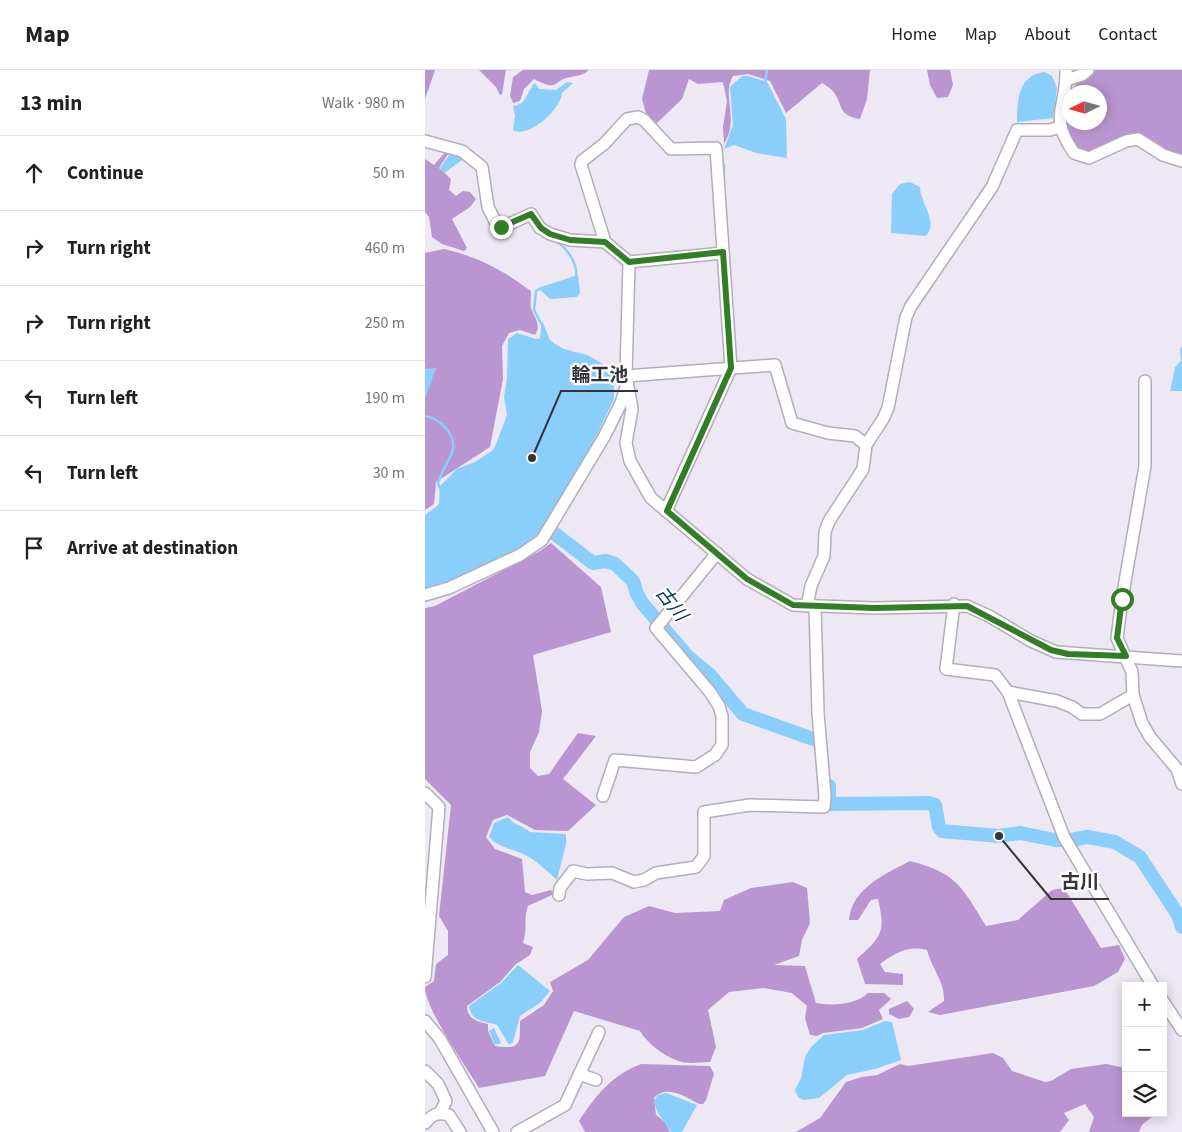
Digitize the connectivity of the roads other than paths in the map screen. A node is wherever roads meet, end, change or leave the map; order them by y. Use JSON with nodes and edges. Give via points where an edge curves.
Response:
{"nodes":[{"id":1,"x":1088,"y":70,"type":"edge"},
{"id":2,"x":1066,"y":75,"type":"edge"},
{"id":3,"x":1060,"y":127,"type":"junction"},
{"id":4,"x":425,"y":141,"type":"edge"},
{"id":5,"x":1182,"y":161,"type":"edge"},
{"id":6,"x":605,"y":242,"type":"junction"},
{"id":7,"x":723,"y":252,"type":"junction"},
{"id":8,"x":629,"y":262,"type":"junction"},
{"id":9,"x":731,"y":368,"type":"junction"},
{"id":10,"x":627,"y":379,"type":"junction"},
{"id":11,"x":1145,"y":382,"type":"dead end"},
{"id":12,"x":865,"y":445,"type":"junction"},
{"id":13,"x":667,"y":511,"type":"junction"},
{"id":14,"x":717,"y":553,"type":"junction"},
{"id":15,"x":425,"y":594,"type":"edge"},
{"id":16,"x":954,"y":604,"type":"junction"},
{"id":17,"x":811,"y":606,"type":"junction"},
{"id":18,"x":1126,"y":656,"type":"junction"},
{"id":19,"x":1182,"y":661,"type":"edge"},
{"id":20,"x":1008,"y":692,"type":"junction"},
{"id":21,"x":1133,"y":695,"type":"junction"},
{"id":22,"x":1182,"y":784,"type":"edge"},
{"id":23,"x":425,"y":793,"type":"edge"},
{"id":24,"x":603,"y":796,"type":"dead end"},
{"id":25,"x":425,"y":856,"type":"edge"},
{"id":26,"x":435,"y":866,"type":"junction"},
{"id":27,"x":559,"y":895,"type":"dead end"},
{"id":28,"x":428,"y":920,"type":"edge"},
{"id":29,"x":425,"y":976,"type":"edge"},
{"id":30,"x":1151,"y":982,"type":"edge"},
{"id":31,"x":1167,"y":1007,"type":"edge"},
{"id":32,"x":425,"y":1021,"type":"edge"},
{"id":33,"x":1182,"y":1030,"type":"edge"},
{"id":34,"x":599,"y":1032,"type":"dead end"},
{"id":35,"x":425,"y":1071,"type":"edge"},
{"id":36,"x":579,"y":1074,"type":"junction"},
{"id":37,"x":596,"y":1080,"type":"dead end"},
{"id":38,"x":441,"y":1113,"type":"junction"},
{"id":39,"x":425,"y":1123,"type":"edge"},
{"id":40,"x":460,"y":1132,"type":"edge"},
{"id":41,"x":493,"y":1132,"type":"edge"},
{"id":42,"x":517,"y":1132,"type":"edge"}],
"edges":[{"from":1,"to":2,"type":"street","via":[[1082,75]]},
{"from":2,"to":3,"type":"street"},
{"from":3,"to":5,"type":"street","via":[[1071,148],[1081,157],[1089,158],[1125,141],[1139,139],[1163,155]]},
{"from":3,"to":12,"type":"street","via":[[1017,130],[991,187],[907,312],[888,408]]},
{"from":4,"to":6,"type":"street","via":[[461,150],[482,168],[487,207],[497,225],[503,227],[531,214],[550,234],[570,240]]},
{"from":6,"to":7,"type":"street","via":[[582,161],[604,144],[627,119],[638,116],[671,149],[716,148]]},
{"from":6,"to":8,"type":"street"},
{"from":7,"to":8,"type":"street"},
{"from":7,"to":9,"type":"street"},
{"from":8,"to":10,"type":"street"},
{"from":9,"to":10,"type":"street"},
{"from":9,"to":12,"type":"street","via":[[775,365],[792,423],[828,433],[855,436]]},
{"from":9,"to":13,"type":"street"},
{"from":10,"to":13,"type":"street","via":[[632,409],[627,453],[646,490]]},
{"from":10,"to":15,"type":"street","via":[[621,403],[604,437],[550,529],[538,543],[520,555],[449,588]]},
{"from":11,"to":18,"type":"street","via":[[1145,466],[1117,638]]},
{"from":12,"to":17,"type":"street","via":[[863,469],[825,532],[824,556],[811,586]]},
{"from":13,"to":14,"type":"street"},
{"from":14,"to":17,"type":"street","via":[[760,588],[793,605]]},
{"from":14,"to":24,"type":"street","via":[[657,628],[719,706],[723,716],[721,746],[715,755],[696,767],[615,760]]},
{"from":16,"to":17,"type":"street","via":[[874,608]]},
{"from":16,"to":18,"type":"street","via":[[980,611],[1051,650],[1068,654]]},
{"from":16,"to":20,"type":"street","via":[[946,669],[995,675]]},
{"from":17,"to":27,"type":"street","via":[[824,807],[750,805],[704,812],[704,856],[696,867],[656,873],[633,882],[612,873],[573,871],[560,888]]},
{"from":18,"to":19,"type":"street"},
{"from":18,"to":21,"type":"street","via":[[1132,672]]},
{"from":20,"to":21,"type":"street","via":[[1057,701],[1082,714],[1100,714]]},
{"from":20,"to":30,"type":"street","via":[[1065,840]]},
{"from":21,"to":22,"type":"street","via":[[1145,730],[1177,769]]},
{"from":23,"to":26,"type":"street","via":[[439,807]]},
{"from":25,"to":26,"type":"street"},
{"from":26,"to":28,"type":"street"},
{"from":28,"to":29,"type":"street"},
{"from":31,"to":33,"type":"street"},
{"from":32,"to":41,"type":"street","via":[[440,1039]]},
{"from":34,"to":36,"type":"street"},
{"from":35,"to":38,"type":"street","via":[[438,1084],[446,1100]]},
{"from":36,"to":37,"type":"street"},
{"from":36,"to":42,"type":"street","via":[[565,1105]]},
{"from":38,"to":39,"type":"street","via":[[433,1114]]},
{"from":38,"to":40,"type":"street","via":[[449,1115]]}]}
